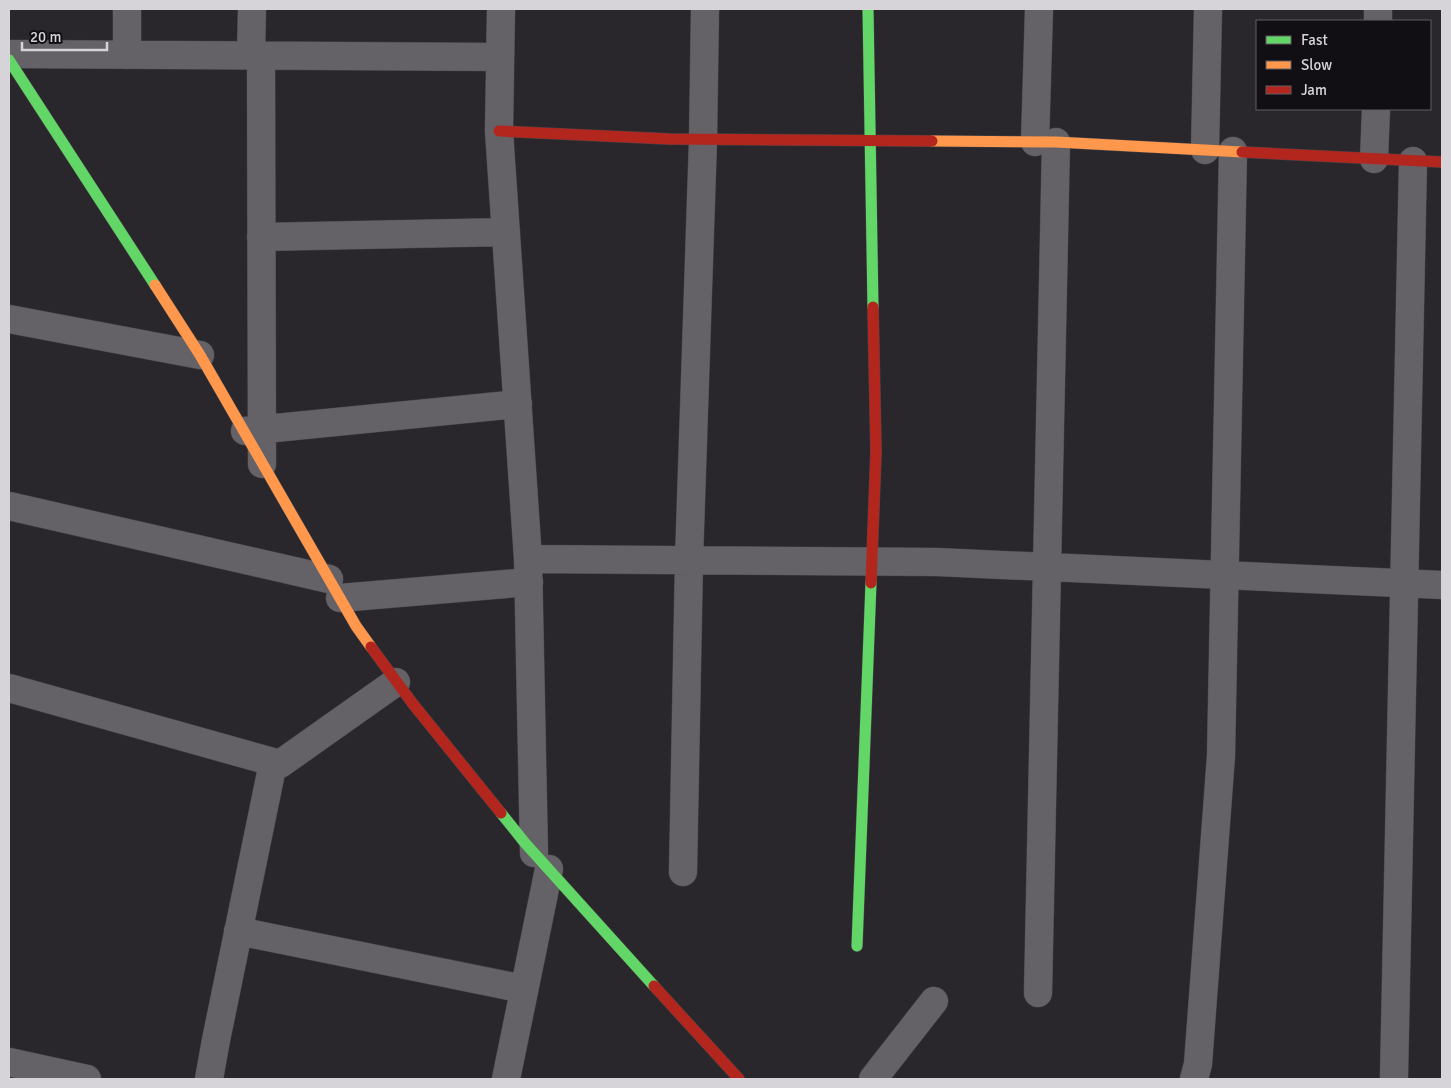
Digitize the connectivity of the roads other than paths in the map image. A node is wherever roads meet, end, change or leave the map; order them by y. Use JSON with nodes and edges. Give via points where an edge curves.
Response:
{"nodes":[{"id":1,"x":127,"y":9,"type":"edge"},
{"id":2,"x":252,"y":9,"type":"edge"},
{"id":3,"x":501,"y":9,"type":"edge"},
{"id":4,"x":704,"y":9,"type":"edge"},
{"id":5,"x":868,"y":9,"type":"edge"},
{"id":6,"x":1039,"y":9,"type":"edge"},
{"id":7,"x":1208,"y":9,"type":"edge"},
{"id":8,"x":9,"y":54,"type":"edge"},
{"id":9,"x":127,"y":55,"type":"junction"},
{"id":10,"x":256,"y":55,"type":"junction"},
{"id":11,"x":500,"y":57,"type":"junction"},
{"id":12,"x":9,"y":60,"type":"edge"},
{"id":13,"x":1376,"y":110,"type":"edge"},
{"id":14,"x":500,"y":131,"type":"junction"},
{"id":15,"x":703,"y":140,"type":"junction"},
{"id":16,"x":870,"y":141,"type":"junction"},
{"id":17,"x":1045,"y":142,"type":"junction"},
{"id":18,"x":1205,"y":150,"type":"junction"},
{"id":19,"x":1234,"y":151,"type":"junction"},
{"id":20,"x":1374,"y":159,"type":"junction"},
{"id":21,"x":1413,"y":161,"type":"junction"},
{"id":22,"x":1442,"y":162,"type":"edge"},
{"id":23,"x":506,"y":232,"type":"junction"},
{"id":24,"x":261,"y":236,"type":"junction"},
{"id":25,"x":9,"y":318,"type":"edge"},
{"id":26,"x":200,"y":355,"type":"junction"},
{"id":27,"x":518,"y":404,"type":"junction"},
{"id":28,"x":253,"y":431,"type":"junction"},
{"id":29,"x":262,"y":464,"type":"joint"},
{"id":30,"x":9,"y":506,"type":"edge"},
{"id":31,"x":689,"y":560,"type":"junction"},
{"id":32,"x":872,"y":561,"type":"junction"},
{"id":33,"x":1047,"y":567,"type":"junction"},
{"id":34,"x":528,"y":570,"type":"junction"},
{"id":35,"x":1225,"y":575,"type":"junction"},
{"id":36,"x":1404,"y":583,"type":"junction"},
{"id":37,"x":1442,"y":585,"type":"edge"},
{"id":38,"x":334,"y":588,"type":"junction"},
{"id":39,"x":396,"y":682,"type":"junction"},
{"id":40,"x":9,"y":688,"type":"edge"},
{"id":41,"x":273,"y":762,"type":"junction"},
{"id":42,"x":541,"y":861,"type":"junction"},
{"id":43,"x":683,"y":872,"type":"dead end"},
{"id":44,"x":238,"y":931,"type":"junction"},
{"id":45,"x":857,"y":946,"type":"dead end"},
{"id":46,"x":524,"y":989,"type":"junction"},
{"id":47,"x":1038,"y":993,"type":"dead end"},
{"id":48,"x":934,"y":1001,"type":"dead end"},
{"id":49,"x":9,"y":1062,"type":"edge"},
{"id":50,"x":1394,"y":1077,"type":"dead end"},
{"id":51,"x":87,"y":1079,"type":"edge"},
{"id":52,"x":210,"y":1079,"type":"edge"},
{"id":53,"x":506,"y":1079,"type":"edge"},
{"id":54,"x":739,"y":1079,"type":"edge"},
{"id":55,"x":873,"y":1079,"type":"edge"},
{"id":56,"x":1194,"y":1079,"type":"edge"}],
"edges":[{"from":1,"to":9,"type":"street"},
{"from":2,"to":10,"type":"street"},
{"from":3,"to":11,"type":"street"},
{"from":4,"to":15,"type":"street"},
{"from":5,"to":16,"type":"street"},
{"from":6,"to":17,"type":"street"},
{"from":7,"to":18,"type":"street"},
{"from":8,"to":9,"type":"street"},
{"from":9,"to":10,"type":"street"},
{"from":10,"to":11,"type":"street"},
{"from":10,"to":24,"type":"street"},
{"from":11,"to":14,"type":"street"},
{"from":12,"to":26,"type":"street"},
{"from":13,"to":20,"type":"street"},
{"from":14,"to":15,"type":"street"},
{"from":14,"to":23,"type":"street"},
{"from":15,"to":16,"type":"street"},
{"from":15,"to":31,"type":"street"},
{"from":16,"to":17,"type":"street"},
{"from":16,"to":32,"type":"street","via":[[876,452]]},
{"from":17,"to":18,"type":"street"},
{"from":17,"to":33,"type":"street"},
{"from":18,"to":19,"type":"street"},
{"from":19,"to":20,"type":"street"},
{"from":19,"to":35,"type":"street"},
{"from":20,"to":21,"type":"street"},
{"from":21,"to":22,"type":"street"},
{"from":21,"to":36,"type":"street"},
{"from":23,"to":24,"type":"street"},
{"from":23,"to":27,"type":"street"},
{"from":24,"to":28,"type":"street"},
{"from":25,"to":26,"type":"street"},
{"from":26,"to":28,"type":"street"},
{"from":27,"to":28,"type":"street"},
{"from":27,"to":34,"type":"street"},
{"from":28,"to":29,"type":"street"},
{"from":29,"to":38,"type":"street"},
{"from":30,"to":38,"type":"street"},
{"from":31,"to":32,"type":"street"},
{"from":31,"to":34,"type":"street"},
{"from":31,"to":43,"type":"street"},
{"from":32,"to":33,"type":"street"},
{"from":32,"to":45,"type":"street"},
{"from":33,"to":35,"type":"street"},
{"from":33,"to":47,"type":"street"},
{"from":34,"to":38,"type":"street"},
{"from":34,"to":42,"type":"street"},
{"from":35,"to":36,"type":"street"},
{"from":35,"to":56,"type":"street","via":[[1221,756],[1198,1064]]},
{"from":36,"to":37,"type":"street"},
{"from":36,"to":50,"type":"street"},
{"from":38,"to":39,"type":"street","via":[[356,626]]},
{"from":39,"to":41,"type":"street","via":[[280,764]]},
{"from":39,"to":42,"type":"street"},
{"from":40,"to":41,"type":"street"},
{"from":41,"to":44,"type":"street"},
{"from":42,"to":46,"type":"street"},
{"from":42,"to":54,"type":"street"},
{"from":44,"to":46,"type":"street"},
{"from":44,"to":52,"type":"street"},
{"from":46,"to":53,"type":"street"},
{"from":48,"to":55,"type":"street"},
{"from":49,"to":51,"type":"street"}]}
